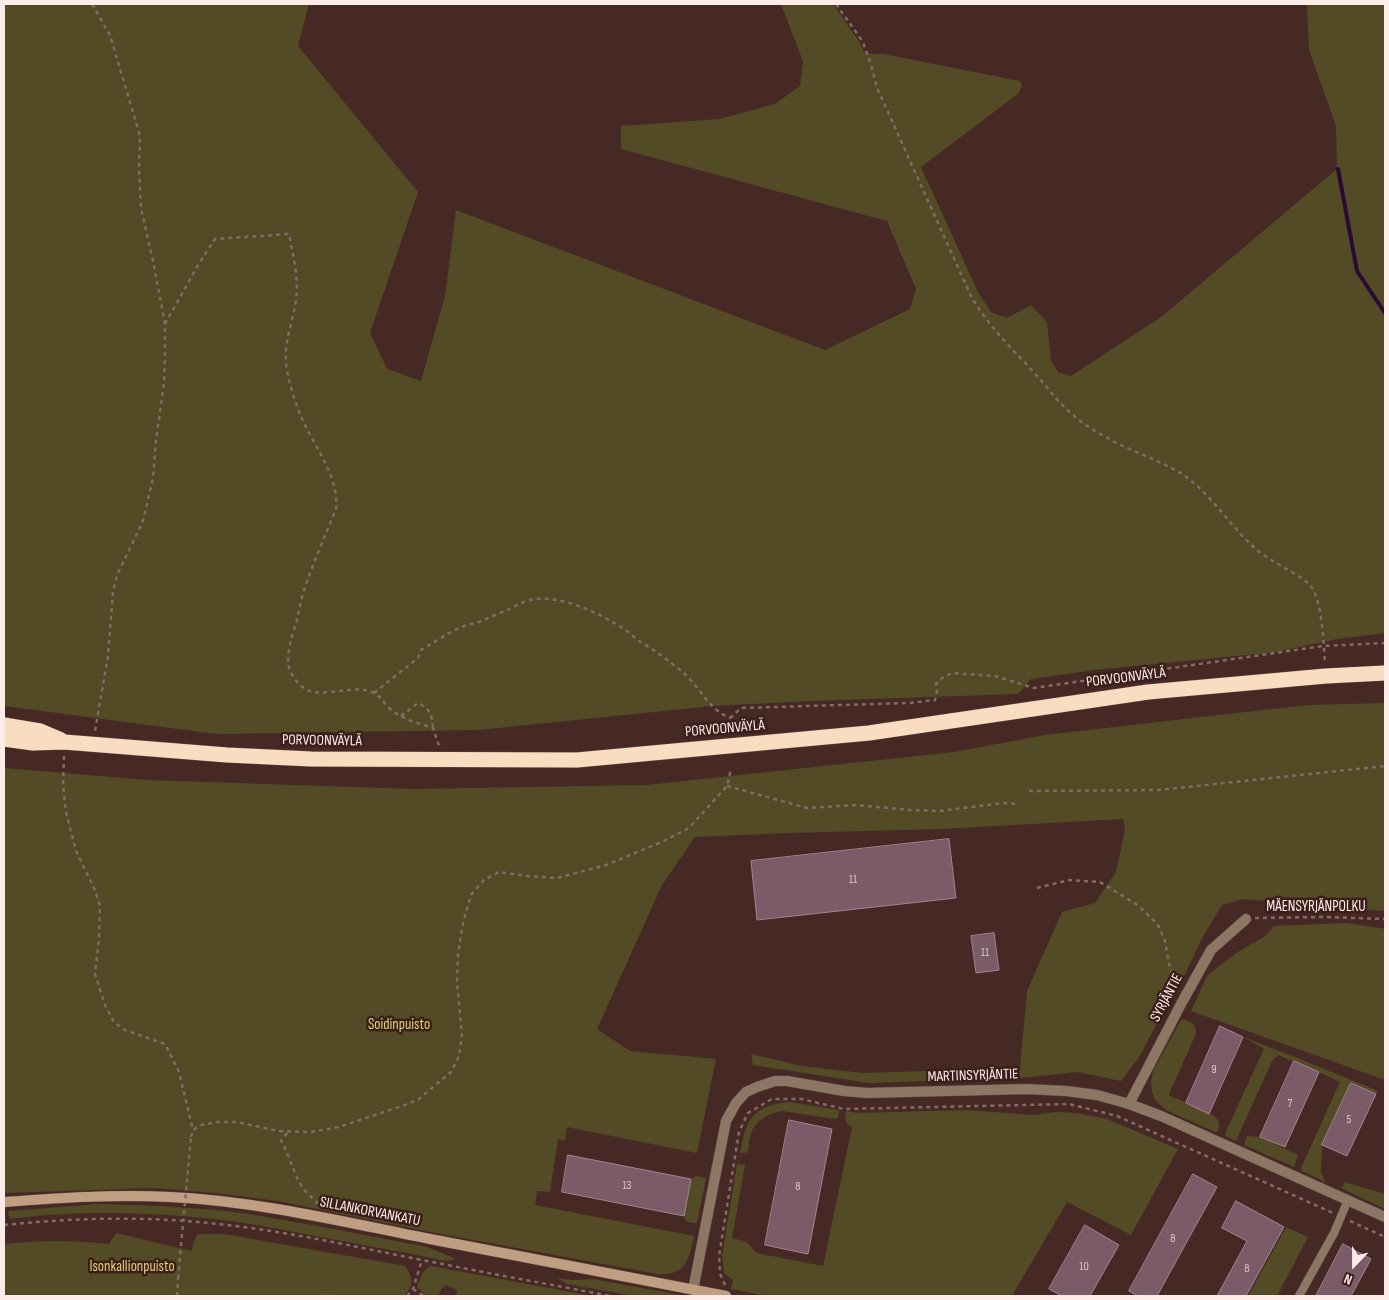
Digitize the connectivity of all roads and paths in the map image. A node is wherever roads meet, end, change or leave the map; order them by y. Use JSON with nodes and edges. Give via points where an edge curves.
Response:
{"nodes":[{"id":1,"x":92,"y":4,"type":"edge"},
{"id":2,"x":836,"y":4,"type":"edge"},
{"id":3,"x":165,"y":324,"type":"junction"},
{"id":4,"x":1385,"y":643,"type":"edge"},
{"id":5,"x":1323,"y":646,"type":"junction"},
{"id":6,"x":1385,"y":673,"type":"edge"},
{"id":7,"x":1326,"y":676,"type":"junction"},
{"id":8,"x":374,"y":693,"type":"junction"},
{"id":9,"x":401,"y":716,"type":"junction"},
{"id":10,"x":730,"y":718,"type":"junction"},
{"id":11,"x":4,"y":726,"type":"edge"},
{"id":12,"x":728,"y":726,"type":"dead end"},
{"id":13,"x":433,"y":728,"type":"junction"},
{"id":14,"x":4,"y":739,"type":"edge"},
{"id":15,"x":64,"y":742,"type":"junction"},
{"id":16,"x":93,"y":745,"type":"junction"},
{"id":17,"x":443,"y":759,"type":"junction"},
{"id":18,"x":1385,"y":766,"type":"edge"},
{"id":19,"x":731,"y":769,"type":"dead end"},
{"id":20,"x":728,"y":786,"type":"junction"},
{"id":21,"x":1029,"y":791,"type":"dead end"},
{"id":22,"x":1016,"y":804,"type":"dead end"},
{"id":23,"x":1036,"y":888,"type":"dead end"},
{"id":24,"x":1246,"y":918,"type":"joint"},
{"id":25,"x":1385,"y":919,"type":"edge"},
{"id":26,"x":1181,"y":1004,"type":"junction"},
{"id":27,"x":1129,"y":1104,"type":"junction"},
{"id":28,"x":193,"y":1130,"type":"junction"},
{"id":29,"x":288,"y":1133,"type":"junction"},
{"id":30,"x":1348,"y":1200,"type":"junction"},
{"id":31,"x":4,"y":1202,"type":"edge"},
{"id":32,"x":4,"y":1216,"type":"edge"},
{"id":33,"x":1341,"y":1217,"type":"junction"},
{"id":34,"x":1385,"y":1217,"type":"edge"},
{"id":35,"x":331,"y":1220,"type":"junction"},
{"id":36,"x":4,"y":1225,"type":"edge"},
{"id":37,"x":1385,"y":1237,"type":"edge"},
{"id":38,"x":422,"y":1260,"type":"junction"},
{"id":39,"x":412,"y":1288,"type":"junction"},
{"id":40,"x":693,"y":1290,"type":"junction"},
{"id":41,"x":177,"y":1296,"type":"edge"},
{"id":42,"x":326,"y":1296,"type":"edge"},
{"id":43,"x":335,"y":1296,"type":"edge"},
{"id":44,"x":407,"y":1296,"type":"edge"},
{"id":45,"x":424,"y":1296,"type":"edge"},
{"id":46,"x":611,"y":1296,"type":"edge"},
{"id":47,"x":726,"y":1296,"type":"edge"},
{"id":48,"x":1300,"y":1296,"type":"edge"}],
"edges":[{"from":1,"to":3,"type":"path","via":[[110,34],[140,136],[141,208]]},
{"from":2,"to":5,"type":"path","via":[[862,42],[877,88],[916,175],[970,294],[990,326],[1077,418],[1104,437],[1182,474],[1263,556],[1312,586],[1320,608]]},
{"from":3,"to":8,"type":"path","via":[[215,239],[289,234],[297,276],[285,355],[287,370],[302,419],[336,491],[336,509],[303,593],[291,641],[290,673],[311,691],[363,689]]},
{"from":3,"to":16,"type":"path","via":[[164,383],[153,478],[143,521],[113,591],[108,656]]},
{"from":4,"to":5,"type":"path"},
{"from":5,"to":7,"type":"path"},
{"from":5,"to":10,"type":"path","via":[[1034,688],[995,676],[952,673],[936,684],[935,700],[742,708]]},
{"from":6,"to":7,"type":"highway","name":"PORVOONVÄYLÄ"},
{"from":7,"to":17,"type":"highway","name":"PORVOONVÄYLÄ","via":[[1148,692],[869,733],[577,760]]},
{"from":8,"to":9,"type":"path"},
{"from":8,"to":10,"type":"path","via":[[418,658],[421,650],[465,625],[534,599],[547,599],[571,604],[626,630],[680,669],[705,700],[721,715]]},
{"from":9,"to":13,"type":"path"},
{"from":9,"to":13,"type":"path","via":[[418,703],[427,708]]},
{"from":10,"to":12,"type":"path"},
{"from":11,"to":15,"type":"highway","name":"PORVOONVÄYLÄ","via":[[40,731]]},
{"from":13,"to":17,"type":"path"},
{"from":14,"to":15,"type":"highway","name":"PORVOONVÄYLÄ","via":[[33,743]]},
{"from":15,"to":16,"type":"highway","name":"PORVOONVÄYLÄ"},
{"from":15,"to":28,"type":"path","via":[[66,812],[76,851],[96,890],[100,906],[95,974],[105,1005],[114,1022],[125,1030],[165,1044],[180,1072]]},
{"from":16,"to":17,"type":"highway","name":"PORVOONVÄYLÄ","via":[[311,759]]},
{"from":18,"to":21,"type":"path","via":[[1159,790]]},
{"from":19,"to":20,"type":"path"},
{"from":20,"to":22,"type":"path","via":[[807,808],[855,805],[940,811]]},
{"from":20,"to":29,"type":"path","via":[[689,828],[606,865],[557,878],[499,872],[484,880],[471,894],[463,923],[458,954],[462,1035],[459,1056],[451,1072],[419,1099],[404,1106],[339,1127]]},
{"from":23,"to":26,"type":"path","via":[[1069,880],[1100,882],[1139,906],[1158,926],[1165,941]]},
{"from":24,"to":25,"type":"path","name":"MÄENSYRJÄNPOLKU"},
{"from":24,"to":26,"type":"street","name":"SYRJÄNTIE","via":[[1211,950]]},
{"from":26,"to":27,"type":"street","name":"SYRJÄNTIE"},
{"from":27,"to":30,"type":"street","name":"MARTINSYRJÄNTIE"},
{"from":27,"to":40,"type":"street","name":"MARTINSYRJÄNTIE","via":[[1097,1095],[1026,1089],[867,1093],[775,1081],[757,1087],[746,1092],[726,1121]]},
{"from":28,"to":29,"type":"path","via":[[201,1124],[236,1122]]},
{"from":28,"to":41,"type":"path","bridge":true},
{"from":29,"to":35,"type":"path","via":[[281,1141],[291,1165],[304,1190]]},
{"from":30,"to":33,"type":"lane"},
{"from":30,"to":34,"type":"street","name":"MARTINSYRJÄNTIE"},
{"from":31,"to":35,"type":"main road","name":"SILLANKORVANKATU","via":[[77,1197],[171,1197],[243,1204]]},
{"from":32,"to":36,"type":"path"},
{"from":33,"to":37,"type":"path"},
{"from":33,"to":47,"type":"path","via":[[1117,1116],[1069,1104],[844,1109],[802,1099],[772,1100],[748,1113],[739,1132],[719,1256]]},
{"from":33,"to":48,"type":"lane"},
{"from":35,"to":40,"type":"main road","name":"SILLANKORVANKATU"},
{"from":36,"to":38,"type":"path","via":[[100,1218],[208,1223]]},
{"from":38,"to":39,"type":"path"},
{"from":38,"to":46,"type":"path"},
{"from":39,"to":44,"type":"path"},
{"from":39,"to":45,"type":"path"},
{"from":40,"to":47,"type":"main road","name":"SILLANKORVANKATU"},
{"from":42,"to":43,"type":"path"}]}
